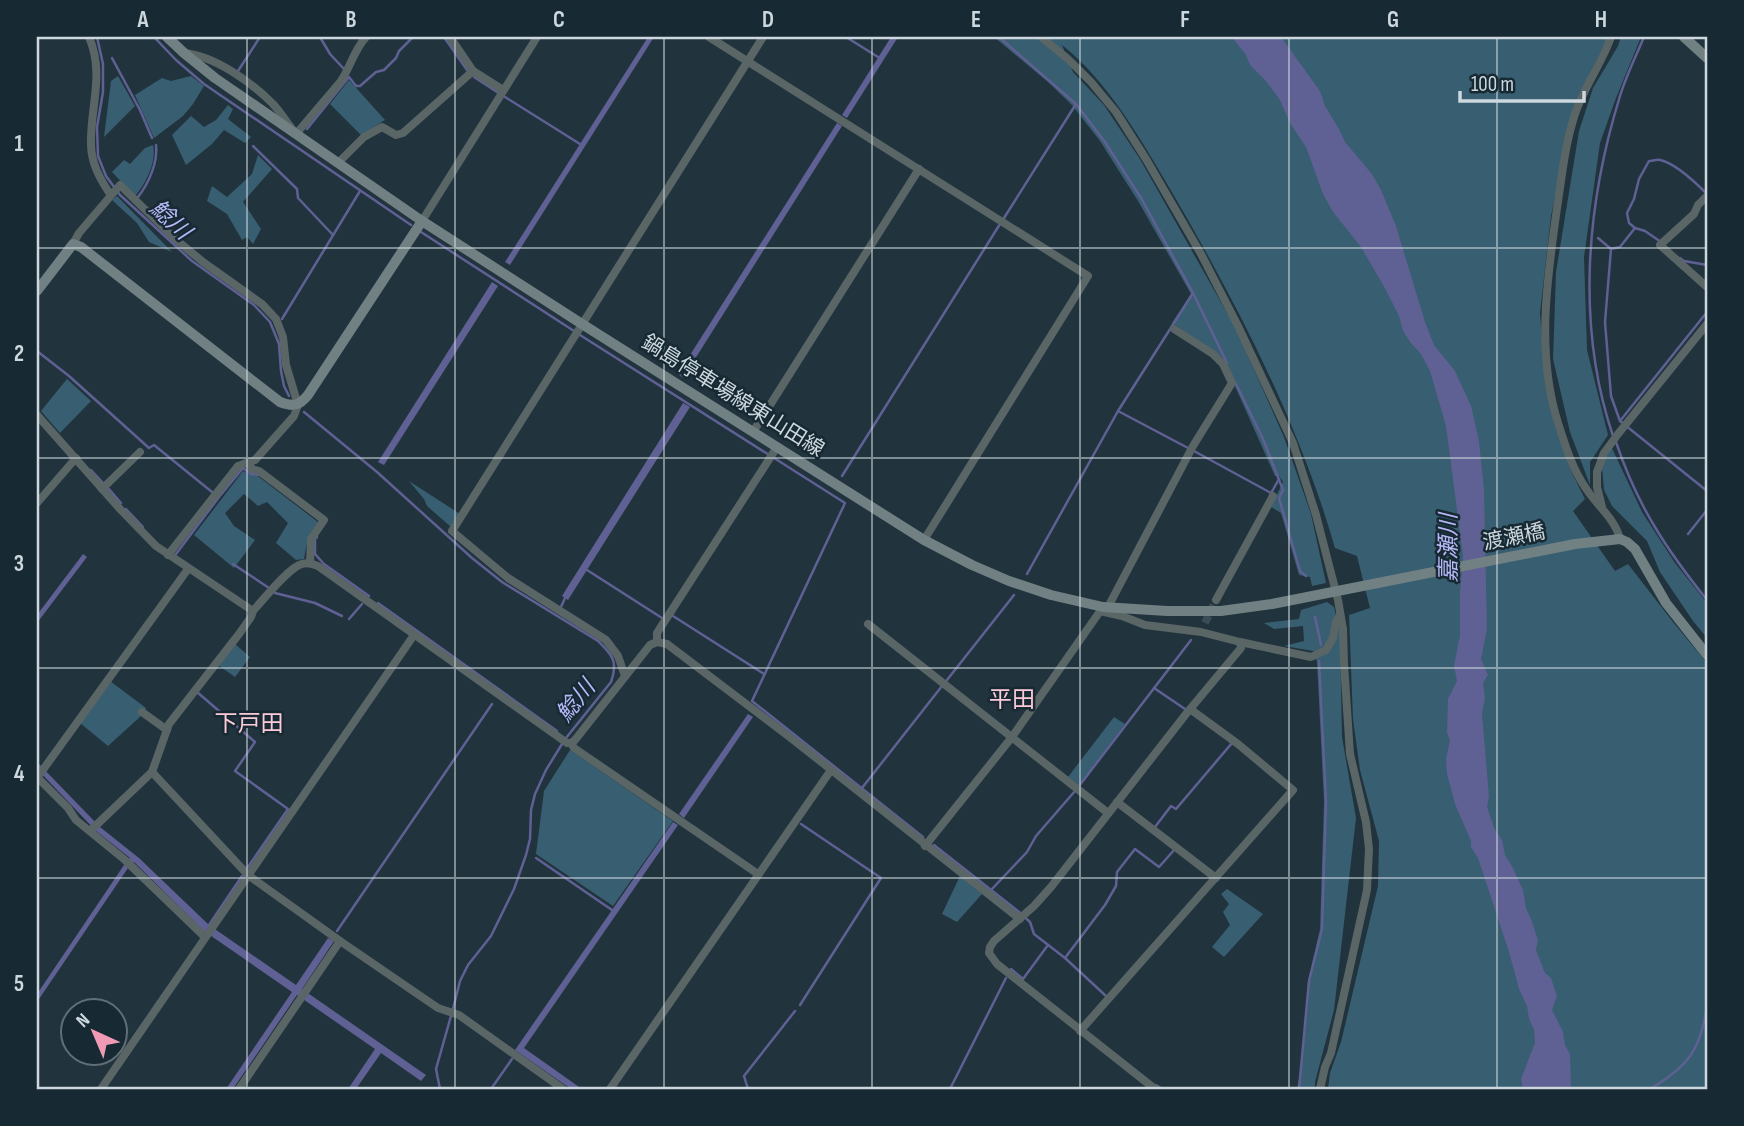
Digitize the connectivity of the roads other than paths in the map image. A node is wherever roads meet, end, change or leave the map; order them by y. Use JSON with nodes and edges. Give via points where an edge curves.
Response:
{"nodes":[{"id":1,"x":89,"y":37,"type":"edge"},
{"id":2,"x":168,"y":37,"type":"edge"},
{"id":3,"x":366,"y":37,"type":"edge"},
{"id":4,"x":450,"y":37,"type":"edge"},
{"id":5,"x":537,"y":37,"type":"edge"},
{"id":6,"x":709,"y":37,"type":"edge"},
{"id":7,"x":763,"y":37,"type":"edge"},
{"id":8,"x":1041,"y":37,"type":"edge"},
{"id":9,"x":1611,"y":37,"type":"edge"},
{"id":10,"x":1684,"y":37,"type":"edge"},
{"id":11,"x":1707,"y":58,"type":"edge"},
{"id":12,"x":748,"y":61,"type":"junction"},
{"id":13,"x":472,"y":71,"type":"junction"},
{"id":14,"x":503,"y":90,"type":"junction"},
{"id":15,"x":296,"y":134,"type":"junction"},
{"id":16,"x":338,"y":163,"type":"junction"},
{"id":17,"x":919,"y":169,"type":"junction"},
{"id":18,"x":110,"y":194,"type":"junction"},
{"id":19,"x":1707,"y":197,"type":"edge"},
{"id":20,"x":422,"y":220,"type":"junction"},
{"id":21,"x":73,"y":244,"type":"junction"},
{"id":22,"x":1707,"y":287,"type":"edge"},
{"id":23,"x":37,"y":291,"type":"edge"},
{"id":24,"x":1707,"y":324,"type":"edge"},
{"id":25,"x":1174,"y":329,"type":"dead end"},
{"id":26,"x":578,"y":330,"type":"junction"},
{"id":27,"x":298,"y":405,"type":"junction"},
{"id":28,"x":37,"y":415,"type":"edge"},
{"id":29,"x":753,"y":432,"type":"junction"},
{"id":30,"x":140,"y":452,"type":"dead end"},
{"id":31,"x":773,"y":453,"type":"junction"},
{"id":32,"x":76,"y":457,"type":"junction"},
{"id":33,"x":248,"y":463,"type":"junction"},
{"id":34,"x":102,"y":489,"type":"junction"},
{"id":35,"x":1273,"y":496,"type":"dead end"},
{"id":36,"x":37,"y":503,"type":"edge"},
{"id":37,"x":1602,"y":507,"type":"junction"},
{"id":38,"x":924,"y":540,"type":"junction"},
{"id":39,"x":1616,"y":540,"type":"junction"},
{"id":40,"x":168,"y":555,"type":"junction"},
{"id":41,"x":310,"y":563,"type":"junction"},
{"id":42,"x":188,"y":569,"type":"junction"},
{"id":43,"x":1338,"y":591,"type":"junction"},
{"id":44,"x":1216,"y":600,"type":"tunnel mouth"},
{"id":45,"x":1104,"y":608,"type":"junction"},
{"id":46,"x":253,"y":611,"type":"junction"},
{"id":47,"x":1340,"y":615,"type":"junction"},
{"id":48,"x":868,"y":624,"type":"dead end"},
{"id":49,"x":414,"y":635,"type":"junction"},
{"id":50,"x":657,"y":642,"type":"junction"},
{"id":51,"x":1240,"y":642,"type":"junction"},
{"id":52,"x":1707,"y":655,"type":"edge"},
{"id":53,"x":625,"y":676,"type":"junction"},
{"id":54,"x":1190,"y":709,"type":"junction"},
{"id":55,"x":142,"y":712,"type":"dead end"},
{"id":56,"x":167,"y":730,"type":"junction"},
{"id":57,"x":1013,"y":737,"type":"junction"},
{"id":58,"x":569,"y":743,"type":"junction"},
{"id":59,"x":831,"y":770,"type":"junction"},
{"id":60,"x":152,"y":772,"type":"junction"},
{"id":61,"x":37,"y":777,"type":"edge"},
{"id":62,"x":1118,"y":802,"type":"junction"},
{"id":63,"x":1108,"y":813,"type":"junction"},
{"id":64,"x":90,"y":831,"type":"junction"},
{"id":65,"x":925,"y":846,"type":"junction"},
{"id":66,"x":758,"y":874,"type":"junction"},
{"id":67,"x":248,"y":875,"type":"junction"},
{"id":68,"x":1216,"y":878,"type":"junction"},
{"id":69,"x":1022,"y":916,"type":"junction"},
{"id":70,"x":205,"y":936,"type":"junction"},
{"id":71,"x":340,"y":941,"type":"junction"},
{"id":72,"x":1084,"y":1028,"type":"junction"},
{"id":73,"x":101,"y":1089,"type":"edge"},
{"id":74,"x":239,"y":1089,"type":"edge"},
{"id":75,"x":563,"y":1089,"type":"edge"},
{"id":76,"x":610,"y":1089,"type":"edge"},
{"id":77,"x":1155,"y":1089,"type":"edge"},
{"id":78,"x":1321,"y":1089,"type":"edge"}],
"edges":[{"from":1,"to":18,"type":"street","via":[[97,77],[91,146],[98,175]]},
{"from":2,"to":15,"type":"main road","name":"鍋島停車場線東山田線","via":[[215,78]]},
{"from":3,"to":15,"type":"street","via":[[341,81]]},
{"from":4,"to":13,"type":"street"},
{"from":5,"to":14,"type":"street"},
{"from":6,"to":12,"type":"street"},
{"from":7,"to":12,"type":"street"},
{"from":8,"to":43,"type":"street","via":[[1116,111],[1201,254],[1293,443]]},
{"from":9,"to":37,"type":"street","via":[[1583,93],[1568,140],[1546,303],[1546,363],[1558,421],[1577,474]]},
{"from":10,"to":11,"type":"main road"},
{"from":12,"to":17,"type":"street"},
{"from":12,"to":26,"type":"street"},
{"from":13,"to":14,"type":"street"},
{"from":13,"to":16,"type":"street","via":[[403,134],[382,127],[364,137]]},
{"from":14,"to":20,"type":"street"},
{"from":15,"to":16,"type":"main road","name":"鍋島停車場線東山田線"},
{"from":16,"to":20,"type":"main road","name":"鍋島停車場線東山田線"},
{"from":17,"to":29,"type":"street"},
{"from":17,"to":38,"type":"street","via":[[1088,276]]},
{"from":18,"to":21,"type":"street"},
{"from":18,"to":27,"type":"street","via":[[120,185],[174,237],[276,319]]},
{"from":19,"to":22,"type":"street","via":[[1662,243]]},
{"from":20,"to":26,"type":"main road","name":"鍋島停車場線東山田線"},
{"from":20,"to":27,"type":"main road"},
{"from":21,"to":23,"type":"main road"},
{"from":21,"to":27,"type":"main road","via":[[280,402]]},
{"from":24,"to":37,"type":"street","via":[[1599,462],[1597,487]]},
{"from":25,"to":45,"type":"street","via":[[1213,354],[1232,383]]},
{"from":26,"to":29,"type":"main road","name":"鍋島停車場線東山田線"},
{"from":26,"to":53,"type":"street","via":[[453,531],[508,578],[606,640]]},
{"from":27,"to":33,"type":"street","via":[[294,416]]},
{"from":28,"to":32,"type":"street"},
{"from":29,"to":31,"type":"main road","name":"鍋島停車場線東山田線"},
{"from":30,"to":34,"type":"street"},
{"from":31,"to":38,"type":"main road","name":"鍋島停車場線東山田線"},
{"from":31,"to":50,"type":"street","via":[[657,633]]},
{"from":32,"to":34,"type":"street"},
{"from":32,"to":36,"type":"street"},
{"from":33,"to":40,"type":"street","via":[[238,466]]},
{"from":33,"to":41,"type":"street","via":[[324,520],[311,539]]},
{"from":34,"to":40,"type":"street"},
{"from":35,"to":44,"type":"street"},
{"from":37,"to":39,"type":"street","via":[[1615,527]]},
{"from":38,"to":45,"type":"main road","name":"鍋島停車場線東山田線","via":[[1009,581]]},
{"from":39,"to":43,"type":"main road","name":"渡瀬橋"},
{"from":39,"to":52,"type":"main road","via":[[1635,549],[1666,603]]},
{"from":40,"to":42,"type":"street"},
{"from":41,"to":46,"type":"street","via":[[294,567]]},
{"from":41,"to":49,"type":"street"},
{"from":42,"to":46,"type":"street"},
{"from":42,"to":61,"type":"street"},
{"from":43,"to":45,"type":"main road","name":"鍋島停車場線東山田線","via":[[1221,611]]},
{"from":43,"to":47,"type":"street"},
{"from":45,"to":51,"type":"street","via":[[1145,625],[1203,628]]},
{"from":45,"to":57,"type":"street"},
{"from":46,"to":56,"type":"street"},
{"from":47,"to":51,"type":"street","via":[[1326,650],[1311,657]]},
{"from":47,"to":78,"type":"street","via":[[1350,754],[1369,849],[1367,890]]},
{"from":48,"to":57,"type":"street"},
{"from":49,"to":58,"type":"street"},
{"from":49,"to":67,"type":"street"},
{"from":50,"to":53,"type":"street"},
{"from":50,"to":59,"type":"street","via":[[667,644]]},
{"from":51,"to":54,"type":"street","via":[[1241,648]]},
{"from":53,"to":58,"type":"street"},
{"from":54,"to":62,"type":"street"},
{"from":54,"to":68,"type":"street","via":[[1293,790]]},
{"from":55,"to":56,"type":"street"},
{"from":56,"to":60,"type":"street"},
{"from":57,"to":63,"type":"street"},
{"from":57,"to":65,"type":"street"},
{"from":58,"to":66,"type":"street"},
{"from":59,"to":65,"type":"street"},
{"from":59,"to":66,"type":"street"},
{"from":60,"to":64,"type":"street"},
{"from":60,"to":67,"type":"street"},
{"from":61,"to":64,"type":"street"},
{"from":62,"to":63,"type":"street"},
{"from":62,"to":68,"type":"street"},
{"from":63,"to":69,"type":"street","via":[[1051,887]]},
{"from":64,"to":70,"type":"street"},
{"from":65,"to":69,"type":"street"},
{"from":66,"to":76,"type":"street"},
{"from":67,"to":70,"type":"street"},
{"from":67,"to":71,"type":"street"},
{"from":68,"to":72,"type":"street"},
{"from":69,"to":72,"type":"street","via":[[990,947],[991,958]]},
{"from":70,"to":73,"type":"street"},
{"from":71,"to":74,"type":"street"},
{"from":71,"to":75,"type":"street","via":[[443,1010],[457,1014]]},
{"from":72,"to":77,"type":"street"}]}
